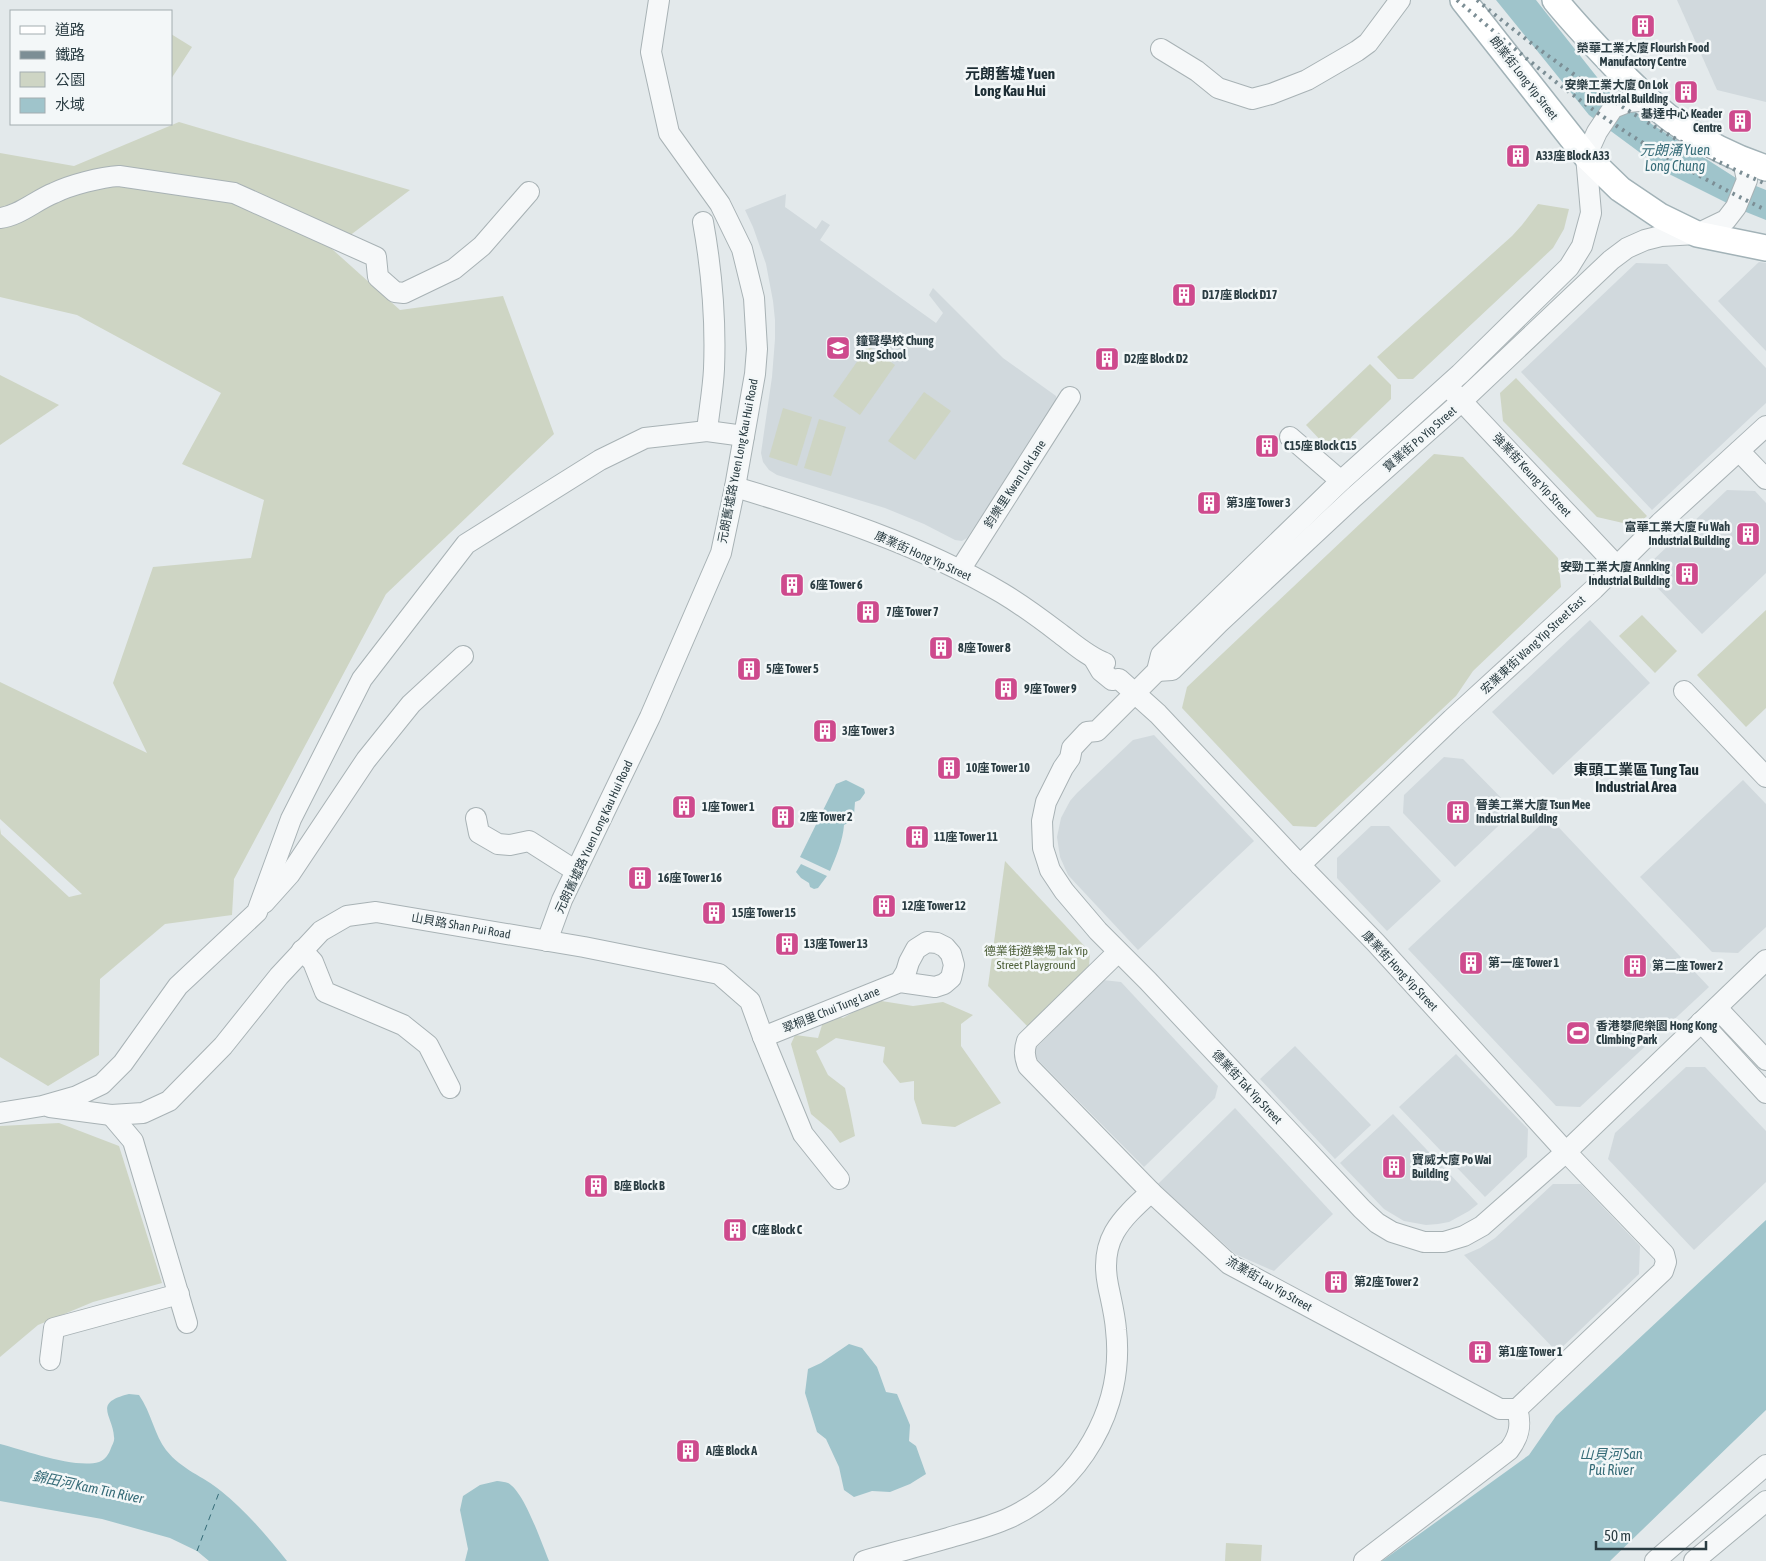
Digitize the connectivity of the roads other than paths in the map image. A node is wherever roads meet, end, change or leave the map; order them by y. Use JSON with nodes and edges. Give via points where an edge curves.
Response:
{"nodes":[{"id":1,"x":659,"y":0,"type":"edge"},
{"id":2,"x":1400,"y":0,"type":"edge"},
{"id":3,"x":1462,"y":0,"type":"edge"},
{"id":4,"x":1564,"y":4,"type":"edge"},
{"id":5,"x":1161,"y":49,"type":"dead end"},
{"id":6,"x":1649,"y":100,"type":"junction"},
{"id":7,"x":1586,"y":156,"type":"junction"},
{"id":8,"x":1752,"y":170,"type":"edge"},
{"id":9,"x":530,"y":192,"type":"dead end"},
{"id":10,"x":0,"y":218,"type":"edge"},
{"id":11,"x":703,"y":222,"type":"dead end"},
{"id":12,"x":1697,"y":234,"type":"junction"},
{"id":13,"x":1766,"y":248,"type":"edge"},
{"id":14,"x":1447,"y":385,"type":"junction"},
{"id":15,"x":1070,"y":397,"type":"dead end"},
{"id":16,"x":1462,"y":401,"type":"junction"},
{"id":17,"x":1766,"y":426,"type":"edge"},
{"id":18,"x":707,"y":431,"type":"junction"},
{"id":19,"x":744,"y":436,"type":"junction"},
{"id":20,"x":1290,"y":437,"type":"dead end"},
{"id":21,"x":1739,"y":451,"type":"junction"},
{"id":22,"x":1766,"y":479,"type":"edge"},
{"id":23,"x":1341,"y":481,"type":"junction"},
{"id":24,"x":735,"y":488,"type":"junction"},
{"id":25,"x":1617,"y":566,"type":"junction"},
{"id":26,"x":960,"y":570,"type":"junction"},
{"id":27,"x":463,"y":656,"type":"dead end"},
{"id":28,"x":1157,"y":672,"type":"junction"},
{"id":29,"x":1684,"y":691,"type":"dead end"},
{"id":30,"x":1135,"y":694,"type":"junction"},
{"id":31,"x":1766,"y":778,"type":"edge"},
{"id":32,"x":476,"y":818,"type":"dead end"},
{"id":33,"x":1300,"y":866,"type":"junction"},
{"id":34,"x":576,"y":871,"type":"junction"},
{"id":35,"x":257,"y":912,"type":"junction"},
{"id":36,"x":548,"y":941,"type":"junction"},
{"id":37,"x":302,"y":950,"type":"junction"},
{"id":38,"x":1118,"y":952,"type":"junction"},
{"id":39,"x":1766,"y":960,"type":"edge"},
{"id":40,"x":900,"y":982,"type":"dead end"},
{"id":41,"x":1717,"y":1008,"type":"junction"},
{"id":42,"x":1701,"y":1022,"type":"junction"},
{"id":43,"x":762,"y":1037,"type":"junction"},
{"id":44,"x":1766,"y":1060,"type":"edge"},
{"id":45,"x":450,"y":1088,"type":"dead end"},
{"id":46,"x":1766,"y":1093,"type":"edge"},
{"id":47,"x":42,"y":1106,"type":"junction"},
{"id":48,"x":0,"y":1113,"type":"edge"},
{"id":49,"x":111,"y":1114,"type":"junction"},
{"id":50,"x":1566,"y":1152,"type":"junction"},
{"id":51,"x":839,"y":1179,"type":"dead end"},
{"id":52,"x":1151,"y":1192,"type":"junction"},
{"id":53,"x":179,"y":1294,"type":"junction"},
{"id":54,"x":187,"y":1323,"type":"dead end"},
{"id":55,"x":50,"y":1360,"type":"dead end"},
{"id":56,"x":1517,"y":1409,"type":"junction"},
{"id":57,"x":1766,"y":1465,"type":"edge"},
{"id":58,"x":1766,"y":1501,"type":"edge"},
{"id":59,"x":864,"y":1561,"type":"edge"},
{"id":60,"x":1364,"y":1561,"type":"edge"},
{"id":61,"x":1655,"y":1561,"type":"edge"},
{"id":62,"x":1694,"y":1561,"type":"edge"}],
"edges":[{"from":1,"to":19,"type":"street","name":"元朗舊墟路 Yuen Long Kau Hui Road","via":[[651,52],[668,133],[727,215],[742,249],[754,298],[757,349]]},
{"from":2,"to":5,"type":"street","via":[[1368,43],[1307,80],[1252,99],[1218,88]]},
{"from":3,"to":7,"type":"main road","name":"朗業街 Long Yip Street"},
{"from":4,"to":6,"type":"main road","via":[[1612,64]]},
{"from":6,"to":7,"type":"street","via":[[1613,108]]},
{"from":6,"to":8,"type":"main road","via":[[1677,124]]},
{"from":7,"to":12,"type":"main road","name":"朗業街 Long Yip Street","via":[[1629,196]]},
{"from":7,"to":14,"type":"street","name":"寶業街 Po Yip Street","via":[[1591,213],[1582,246],[1569,267]]},
{"from":8,"to":12,"type":"street","via":[[1736,207],[1726,220]]},
{"from":9,"to":10,"type":"street","via":[[482,246],[454,269],[404,293],[395,292],[378,276],[376,257],[234,193],[107,177],[55,192],[23,210]]},
{"from":11,"to":18,"type":"street","via":[[711,267],[714,313],[714,371]]},
{"from":12,"to":13,"type":"main road","name":"朗業街 Long Yip Street"},
{"from":12,"to":16,"type":"street","name":"寶業街 Po Yip Street","via":[[1650,237],[1627,248],[1567,300]]},
{"from":14,"to":16,"type":"street","name":"強業街 Keung Yip Street"},
{"from":14,"to":23,"type":"street","name":"寶業街 Po Yip Street"},
{"from":15,"to":26,"type":"street","name":"鈞樂里 Kwan Lok Lane"},
{"from":16,"to":25,"type":"street","name":"強業街 Keung Yip Street"},
{"from":16,"to":28,"type":"street","name":"寶業街 Po Yip Street","via":[[1354,497],[1172,670]]},
{"from":17,"to":21,"type":"street","name":"宏業東街 Wang Yip Street East"},
{"from":18,"to":19,"type":"street"},
{"from":18,"to":35,"type":"street","via":[[644,438],[600,460],[466,544],[362,679],[291,819]]},
{"from":19,"to":24,"type":"street","name":"元朗舊墟路 Yuen Long Kau Hui Road"},
{"from":20,"to":23,"type":"street"},
{"from":21,"to":22,"type":"street"},
{"from":21,"to":25,"type":"street","name":"宏業東街 Wang Yip Street East"},
{"from":23,"to":28,"type":"street","name":"寶業街 Po Yip Street","via":[[1160,655]]},
{"from":24,"to":26,"type":"street","name":"康業街 Hong Yip Street","via":[[846,522]]},
{"from":24,"to":34,"type":"street","name":"元朗舊墟路 Yuen Long Kau Hui Road","via":[[721,553],[650,717]]},
{"from":25,"to":33,"type":"street","name":"宏業東街 Wang Yip Street East"},
{"from":26,"to":30,"type":"street","name":"康業街 Hong Yip Street","via":[[1003,594],[1094,659],[1108,664],[1118,673],[1119,680]]},
{"from":27,"to":35,"type":"street","via":[[411,704],[366,760],[290,874]]},
{"from":28,"to":30,"type":"street","name":"寶業街 Po Yip Street"},
{"from":29,"to":31,"type":"street"},
{"from":30,"to":33,"type":"street","name":"康業街 Hong Yip Street","via":[[1158,714]]},
{"from":30,"to":38,"type":"street","name":"德業街 Tak Yip Street","via":[[1097,730],[1097,741],[1082,757],[1070,758],[1046,802],[1042,820],[1043,848],[1050,870],[1064,891]]},
{"from":32,"to":34,"type":"street","via":[[479,833],[498,844],[529,841]]},
{"from":33,"to":50,"type":"street","name":"康業街 Hong Yip Street","via":[[1376,943]]},
{"from":34,"to":36,"type":"street","name":"元朗舊墟路 Yuen Long Kau Hui Road"},
{"from":35,"to":47,"type":"street","via":[[178,986],[123,1063],[102,1084],[77,1096]]},
{"from":36,"to":37,"type":"street","name":"山貝路 Shan Pui Road","via":[[376,912],[348,916],[321,931]]},
{"from":36,"to":43,"type":"street","name":"山貝路 Shan Pui Road","via":[[719,974],[750,1001]]},
{"from":37,"to":45,"type":"street","via":[[313,962],[325,992],[403,1025],[428,1045]]},
{"from":37,"to":49,"type":"street","name":"山貝路 Shan Pui Road","via":[[223,1046],[169,1101],[143,1112]]},
{"from":38,"to":50,"type":"street","name":"德業街 Tak Yip Street","via":[[1362,1209],[1392,1232],[1424,1242],[1444,1242],[1464,1236],[1482,1226]]},
{"from":38,"to":52,"type":"street","name":"流業街 Lau Yip Street","via":[[1027,1041],[1024,1058],[1028,1066]]},
{"from":39,"to":41,"type":"street","name":"德業街 Tak Yip Street"},
{"from":40,"to":43,"type":"street","name":"翠桐里 Chui Tung Lane"},
{"from":41,"to":42,"type":"street","name":"德業街 Tak Yip Street"},
{"from":41,"to":44,"type":"street"},
{"from":42,"to":46,"type":"street"},
{"from":42,"to":50,"type":"street","name":"德業街 Tak Yip Street"},
{"from":43,"to":51,"type":"street","name":"山貝路 Shan Pui Road","via":[[803,1134]]},
{"from":47,"to":48,"type":"street"},
{"from":47,"to":49,"type":"street","name":"山貝路 Shan Pui Road"},
{"from":49,"to":53,"type":"street","via":[[133,1141]]},
{"from":50,"to":56,"type":"street","name":"康業街 Hong Yip Street","via":[[1664,1254],[1664,1267]]},
{"from":52,"to":56,"type":"street","name":"流業街 Lau Yip Street","via":[[1229,1264],[1500,1409]]},
{"from":52,"to":59,"type":"street","via":[[1121,1221],[1109,1244],[1106,1270],[1116,1330],[1115,1375],[1106,1413],[1079,1462],[1046,1495],[1010,1518]]},
{"from":53,"to":54,"type":"street"},
{"from":53,"to":55,"type":"street","via":[[54,1328]]},
{"from":56,"to":60,"type":"street","via":[[1519,1430],[1509,1450]]},
{"from":57,"to":61,"type":"street"},
{"from":58,"to":62,"type":"street"}]}
